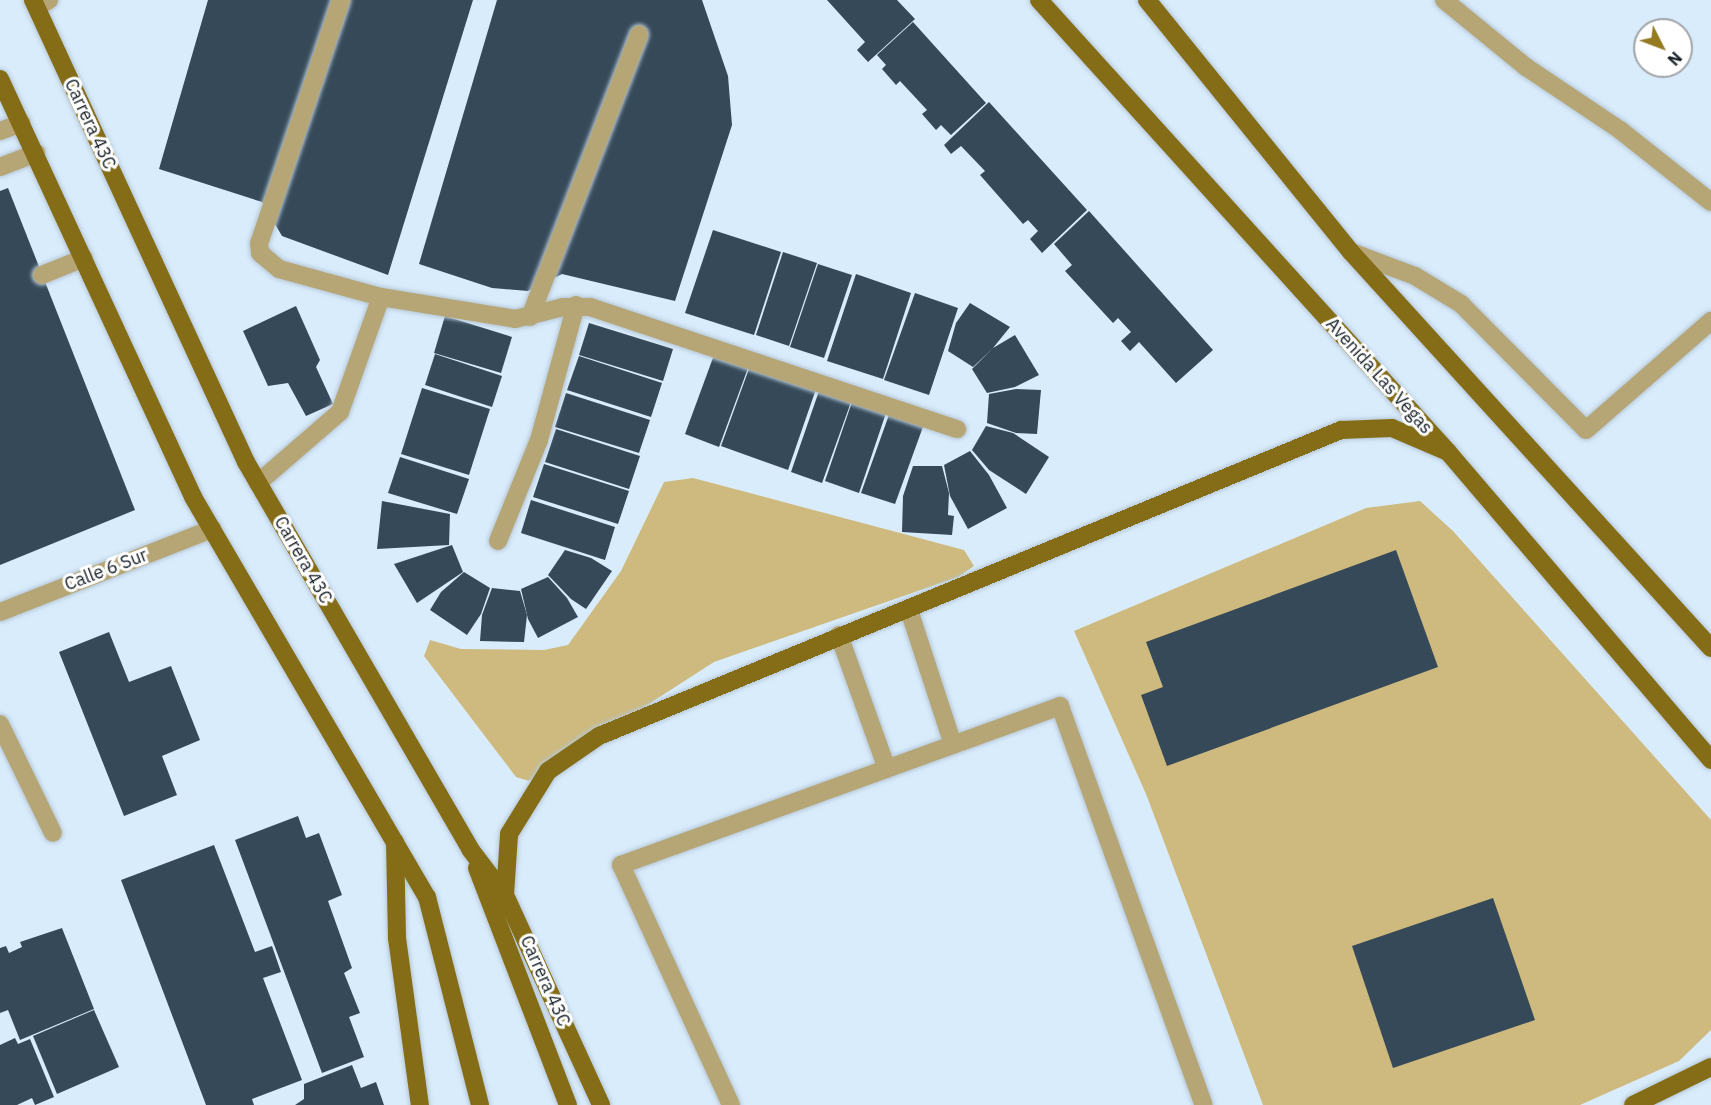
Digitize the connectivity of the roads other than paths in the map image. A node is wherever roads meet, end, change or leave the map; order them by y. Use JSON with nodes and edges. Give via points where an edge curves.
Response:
{"nodes":[{"id":1,"x":341,"y":0,"type":"edge"},
{"id":2,"x":1038,"y":0,"type":"edge"},
{"id":3,"x":1147,"y":0,"type":"edge"},
{"id":4,"x":1444,"y":0,"type":"edge"},
{"id":5,"x":39,"y":2,"type":"edge"},
{"id":6,"x":639,"y":34,"type":"dead end"},
{"id":7,"x":0,"y":79,"type":"edge"},
{"id":8,"x":22,"y":123,"type":"junction"},
{"id":9,"x":0,"y":131,"type":"edge"},
{"id":10,"x":36,"y":153,"type":"junction"},
{"id":11,"x":0,"y":167,"type":"edge"},
{"id":12,"x":1711,"y":202,"type":"edge"},
{"id":13,"x":1351,"y":252,"type":"junction"},
{"id":14,"x":84,"y":258,"type":"junction"},
{"id":15,"x":42,"y":275,"type":"dead end"},
{"id":16,"x":381,"y":297,"type":"junction"},
{"id":17,"x":576,"y":305,"type":"junction"},
{"id":18,"x":531,"y":317,"type":"junction"},
{"id":19,"x":1711,"y":321,"type":"edge"},
{"id":20,"x":957,"y":429,"type":"dead end"},
{"id":21,"x":1448,"y":453,"type":"junction"},
{"id":22,"x":258,"y":483,"type":"junction"},
{"id":23,"x":212,"y":529,"type":"junction"},
{"id":24,"x":498,"y":542,"type":"dead end"},
{"id":25,"x":909,"y":610,"type":"junction"},
{"id":26,"x":0,"y":612,"type":"edge"},
{"id":27,"x":839,"y":635,"type":"junction"},
{"id":28,"x":1711,"y":648,"type":"edge"},
{"id":29,"x":0,"y":724,"type":"edge"},
{"id":30,"x":953,"y":745,"type":"junction"},
{"id":31,"x":1711,"y":760,"type":"edge"},
{"id":32,"x":887,"y":769,"type":"junction"},
{"id":33,"x":53,"y":832,"type":"dead end"},
{"id":34,"x":395,"y":837,"type":"junction"},
{"id":35,"x":471,"y":849,"type":"junction"},
{"id":36,"x":505,"y":895,"type":"junction"},
{"id":37,"x":1711,"y":1067,"type":"edge"},
{"id":38,"x":420,"y":1105,"type":"edge"},
{"id":39,"x":480,"y":1105,"type":"edge"},
{"id":40,"x":568,"y":1105,"type":"edge"},
{"id":41,"x":601,"y":1105,"type":"edge"},
{"id":42,"x":731,"y":1105,"type":"edge"},
{"id":43,"x":1204,"y":1105,"type":"edge"},
{"id":44,"x":1633,"y":1105,"type":"edge"}],
"edges":[{"from":1,"to":16,"type":"street","via":[[260,243],[260,253],[279,269]]},
{"from":2,"to":21,"type":"main road","name":"Avenida Las Vegas"},
{"from":3,"to":13,"type":"main road"},
{"from":4,"to":12,"type":"street","via":[[1526,67],[1620,130]]},
{"from":5,"to":22,"type":"main road","name":"Carrera 43C"},
{"from":6,"to":18,"type":"street"},
{"from":7,"to":8,"type":"main road"},
{"from":8,"to":9,"type":"street"},
{"from":8,"to":10,"type":"main road"},
{"from":10,"to":11,"type":"street"},
{"from":10,"to":14,"type":"main road"},
{"from":13,"to":19,"type":"street","via":[[1415,276],[1461,304],[1586,430]]},
{"from":13,"to":28,"type":"main road"},
{"from":14,"to":15,"type":"street"},
{"from":14,"to":23,"type":"main road","via":[[193,497]]},
{"from":16,"to":18,"type":"street","via":[[507,318]]},
{"from":16,"to":22,"type":"street","via":[[339,412]]},
{"from":17,"to":18,"type":"street"},
{"from":17,"to":20,"type":"street"},
{"from":17,"to":24,"type":"street","via":[[539,440]]},
{"from":21,"to":25,"type":"main road","via":[[1392,428],[1341,430]]},
{"from":21,"to":31,"type":"main road","name":"Avenida Las Vegas"},
{"from":22,"to":35,"type":"main road","name":"Carrera 43C"},
{"from":23,"to":26,"type":"street","name":"Calle 6 Sur"},
{"from":23,"to":34,"type":"main road"},
{"from":25,"to":27,"type":"main road"},
{"from":25,"to":30,"type":"street"},
{"from":27,"to":32,"type":"street"},
{"from":27,"to":36,"type":"main road","via":[[599,736],[548,771],[509,834]]},
{"from":29,"to":33,"type":"street"},
{"from":30,"to":32,"type":"street"},
{"from":30,"to":43,"type":"street","via":[[1060,706]]},
{"from":32,"to":42,"type":"street","via":[[621,865]]},
{"from":34,"to":38,"type":"main road","via":[[397,938]]},
{"from":34,"to":39,"type":"main road","via":[[427,897]]},
{"from":35,"to":36,"type":"main road","name":"Carrera 43C"},
{"from":35,"to":40,"type":"main road"},
{"from":36,"to":41,"type":"main road","name":"Carrera 43C"},
{"from":37,"to":44,"type":"main road"}]}
